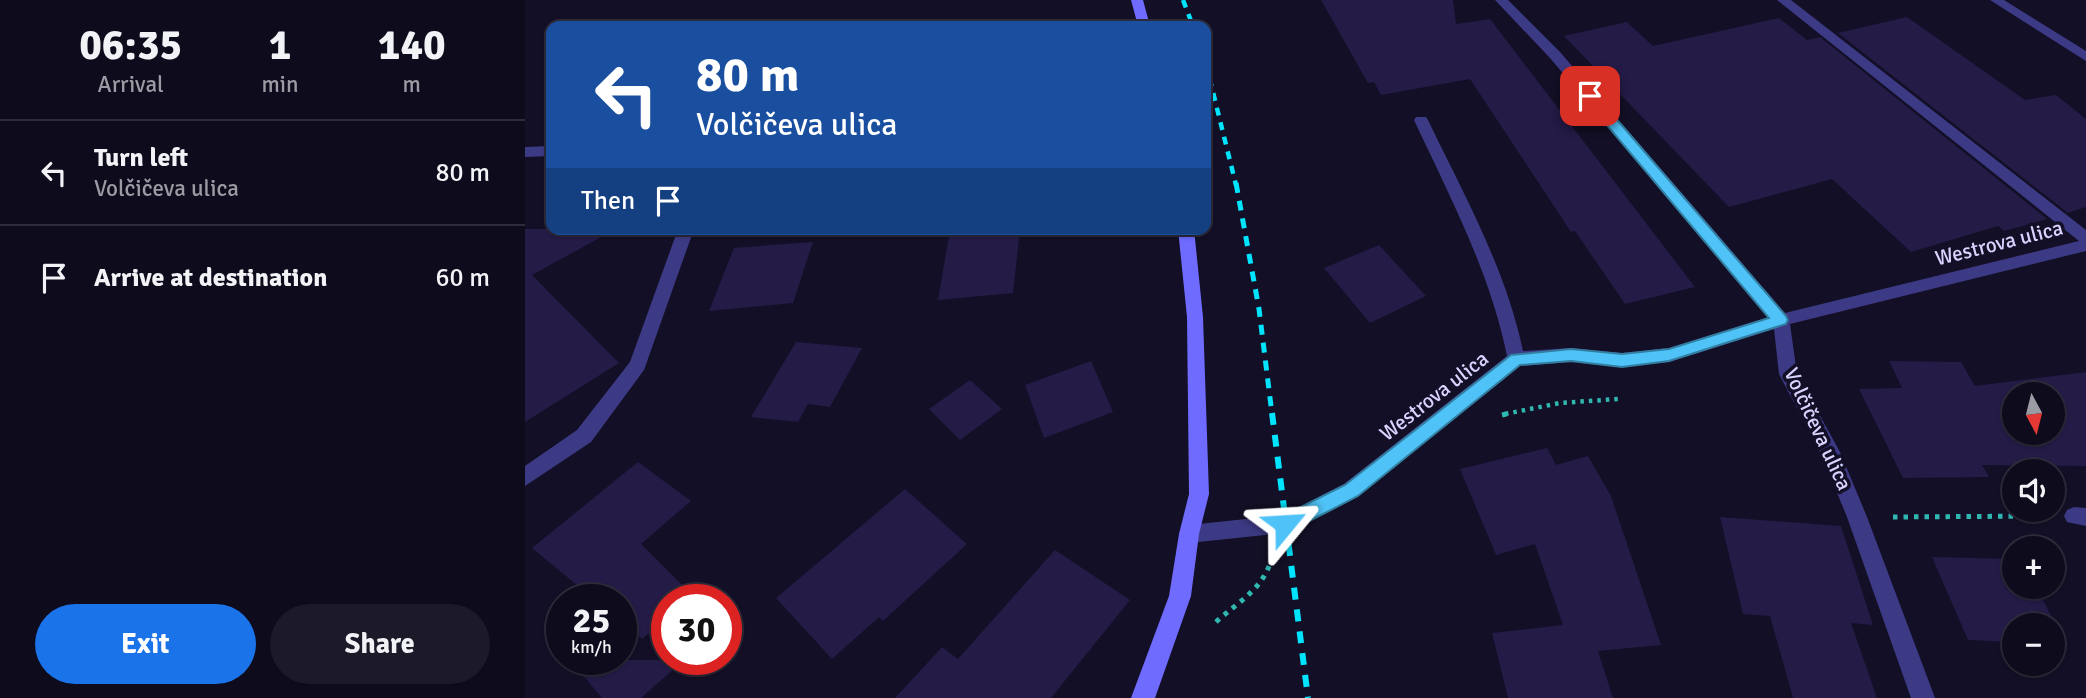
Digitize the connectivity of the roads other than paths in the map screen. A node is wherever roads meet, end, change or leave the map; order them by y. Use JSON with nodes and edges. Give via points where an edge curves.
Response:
{"nodes":[{"id":1,"x":1137,"y":0,"type":"edge"},
{"id":2,"x":1501,"y":0,"type":"edge"},
{"id":3,"x":1783,"y":0,"type":"edge"},
{"id":4,"x":1996,"y":0,"type":"edge"},
{"id":5,"x":1143,"y":21,"type":"edge"},
{"id":6,"x":2086,"y":57,"type":"edge"},
{"id":7,"x":1421,"y":120,"type":"dead end"},
{"id":8,"x":546,"y":151,"type":"edge"},
{"id":9,"x":525,"y":152,"type":"edge"},
{"id":10,"x":684,"y":235,"type":"edge"},
{"id":11,"x":1188,"y":235,"type":"edge"},
{"id":12,"x":2086,"y":238,"type":"edge"},
{"id":13,"x":2086,"y":245,"type":"edge"},
{"id":14,"x":1781,"y":320,"type":"junction"},
{"id":15,"x":1516,"y":359,"type":"junction"},
{"id":16,"x":525,"y":477,"type":"edge"},
{"id":17,"x":1189,"y":534,"type":"junction"},
{"id":18,"x":1143,"y":698,"type":"edge"},
{"id":19,"x":1923,"y":698,"type":"edge"}],
"edges":[{"from":1,"to":5,"type":"street"},
{"from":2,"to":14,"type":"street","via":[[1555,55]]},
{"from":3,"to":12,"type":"street","name":"Westrova ulica"},
{"from":4,"to":6,"type":"street"},
{"from":7,"to":15,"type":"street","via":[[1489,268],[1512,328]]},
{"from":8,"to":9,"type":"street"},
{"from":10,"to":16,"type":"street","via":[[638,365],[584,436]]},
{"from":11,"to":17,"type":"street","via":[[1195,317],[1199,494]]},
{"from":13,"to":14,"type":"street","name":"Westrova ulica"},
{"from":14,"to":15,"type":"street","name":"Westrova ulica","via":[[1669,355],[1622,360],[1571,355]]},
{"from":14,"to":19,"type":"street","name":"Volčičeva ulica","via":[[1788,374],[1830,452]]},
{"from":15,"to":17,"type":"street","name":"Westrova ulica","via":[[1352,491],[1285,524]]},
{"from":17,"to":18,"type":"street","via":[[1180,596]]}]}
